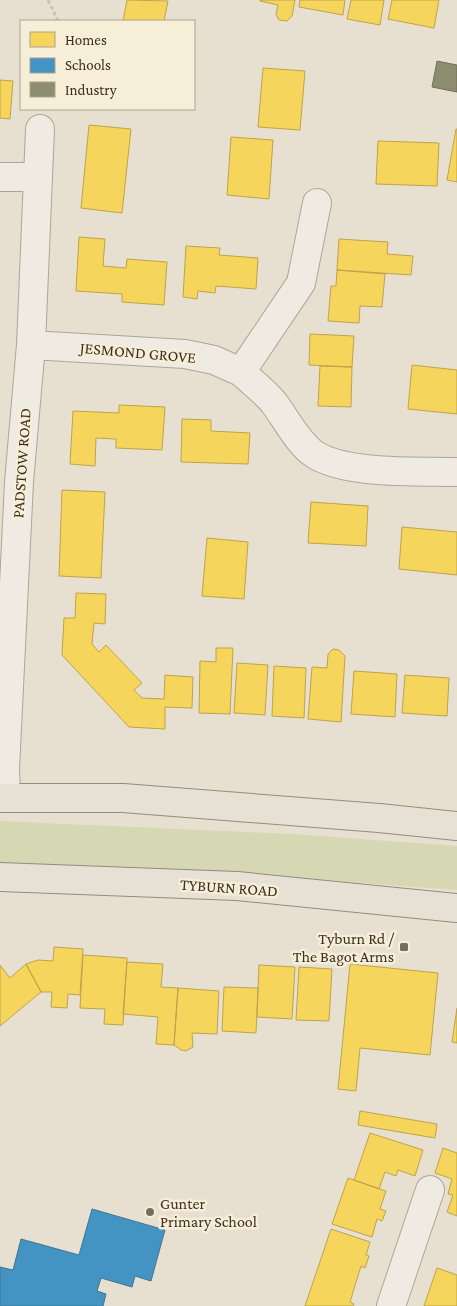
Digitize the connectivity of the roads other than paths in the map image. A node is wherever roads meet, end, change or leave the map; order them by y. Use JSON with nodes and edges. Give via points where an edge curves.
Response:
{"nodes":[{"id":1,"x":40,"y":129,"type":"dead end"},
{"id":2,"x":0,"y":177,"type":"edge"},
{"id":3,"x":38,"y":178,"type":"junction"},
{"id":4,"x":317,"y":203,"type":"dead end"},
{"id":5,"x":32,"y":345,"type":"junction"},
{"id":6,"x":241,"y":372,"type":"junction"},
{"id":7,"x":457,"y":472,"type":"edge"},
{"id":8,"x":9,"y":481,"type":"edge"},
{"id":9,"x":3,"y":798,"type":"edge"},
{"id":10,"x":457,"y":826,"type":"edge"},
{"id":11,"x":0,"y":877,"type":"edge"},
{"id":12,"x":457,"y":908,"type":"edge"},
{"id":13,"x":430,"y":1190,"type":"dead end"},
{"id":14,"x":391,"y":1306,"type":"edge"}],
"edges":[{"from":1,"to":3,"type":"street","name":"PADSTOW ROAD"},
{"from":2,"to":3,"type":"street"},
{"from":3,"to":5,"type":"street","name":"PADSTOW ROAD"},
{"from":4,"to":6,"type":"street","via":[[300,283]]},
{"from":5,"to":6,"type":"street","name":"JESMOND GROVE","via":[[185,354],[214,360]]},
{"from":5,"to":8,"type":"street","name":"PADSTOW ROAD"},
{"from":6,"to":7,"type":"street","name":"JESMOND GROVE","via":[[274,402],[292,431],[314,454],[343,466]]},
{"from":8,"to":9,"type":"street","name":"PADSTOW ROAD"},
{"from":9,"to":10,"type":"main road","via":[[123,798]]},
{"from":11,"to":12,"type":"main road","name":"TYBURN ROAD","via":[[237,886]]},
{"from":13,"to":14,"type":"street"}]}
